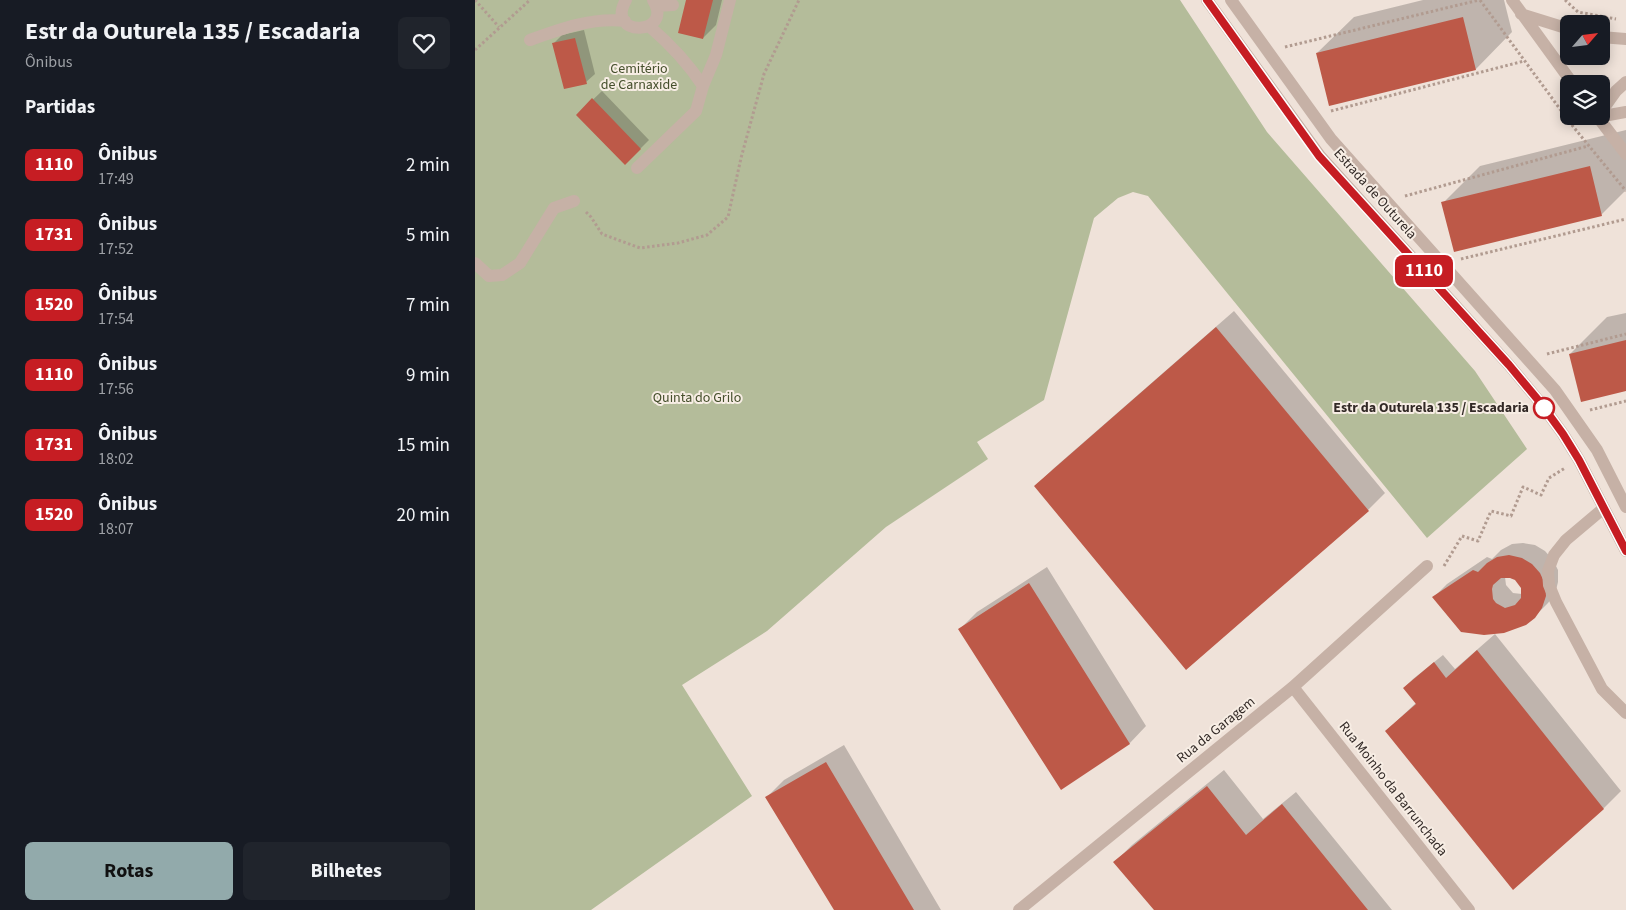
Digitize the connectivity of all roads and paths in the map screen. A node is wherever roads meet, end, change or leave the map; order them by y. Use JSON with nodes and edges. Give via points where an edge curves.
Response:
{"nodes":[{"id":1,"x":475,"y":0,"type":"edge"},
{"id":2,"x":530,"y":0,"type":"edge"},
{"id":3,"x":626,"y":0,"type":"edge"},
{"id":4,"x":730,"y":0,"type":"edge"},
{"id":5,"x":799,"y":0,"type":"edge"},
{"id":6,"x":1207,"y":0,"type":"edge"},
{"id":7,"x":1231,"y":0,"type":"edge"},
{"id":8,"x":1480,"y":0,"type":"edge"},
{"id":9,"x":1512,"y":0,"type":"edge"},
{"id":10,"x":1565,"y":0,"type":"edge"},
{"id":11,"x":654,"y":3,"type":"edge"},
{"id":12,"x":673,"y":5,"type":"dead end"},
{"id":13,"x":1521,"y":14,"type":"junction"},
{"id":14,"x":1617,"y":19,"type":"dead end"},
{"id":15,"x":625,"y":21,"type":"junction"},
{"id":16,"x":649,"y":26,"type":"junction"},
{"id":17,"x":499,"y":27,"type":"junction"},
{"id":18,"x":1560,"y":27,"type":"edge"},
{"id":19,"x":1610,"y":38,"type":"edge"},
{"id":20,"x":1626,"y":39,"type":"edge"},
{"id":21,"x":530,"y":40,"type":"dead end"},
{"id":22,"x":1281,"y":49,"type":"dead end"},
{"id":23,"x":475,"y":50,"type":"edge"},
{"id":24,"x":1524,"y":61,"type":"junction"},
{"id":25,"x":1566,"y":75,"type":"edge"},
{"id":26,"x":1626,"y":82,"type":"edge"},
{"id":27,"x":703,"y":86,"type":"junction"},
{"id":28,"x":1610,"y":100,"type":"edge"},
{"id":29,"x":1626,"y":112,"type":"edge"},
{"id":30,"x":1325,"y":113,"type":"dead end"},
{"id":31,"x":1610,"y":114,"type":"edge"},
{"id":32,"x":1605,"y":125,"type":"edge"},
{"id":33,"x":1588,"y":146,"type":"junction"},
{"id":34,"x":1626,"y":154,"type":"edge"},
{"id":35,"x":637,"y":168,"type":"dead end"},
{"id":36,"x":1626,"y":191,"type":"edge"},
{"id":37,"x":1399,"y":198,"type":"dead end"},
{"id":38,"x":574,"y":201,"type":"joint"},
{"id":39,"x":1626,"y":219,"type":"edge"},
{"id":40,"x":1456,"y":260,"type":"dead end"},
{"id":41,"x":475,"y":263,"type":"edge"},
{"id":42,"x":1626,"y":334,"type":"edge"},
{"id":43,"x":1544,"y":355,"type":"dead end"},
{"id":44,"x":1626,"y":401,"type":"edge"},
{"id":45,"x":1582,"y":412,"type":"dead end"},
{"id":46,"x":1549,"y":478,"type":"dead end"},
{"id":47,"x":1626,"y":507,"type":"edge"},
{"id":48,"x":1604,"y":508,"type":"junction"},
{"id":49,"x":1626,"y":551,"type":"edge"},
{"id":50,"x":1427,"y":566,"type":"dead end"},
{"id":51,"x":1443,"y":568,"type":"dead end"},
{"id":52,"x":1293,"y":687,"type":"junction"},
{"id":53,"x":1626,"y":713,"type":"edge"},
{"id":54,"x":1019,"y":910,"type":"edge"},
{"id":55,"x":1469,"y":910,"type":"edge"}],
"edges":[{"from":1,"to":17,"type":"path"},
{"from":2,"to":17,"type":"path"},
{"from":3,"to":15,"type":"street","via":[[622,11]]},
{"from":4,"to":27,"type":"street"},
{"from":5,"to":38,"type":"path","via":[[764,74],[728,217],[707,235],[640,248],[602,234],[591,217]]},
{"from":6,"to":48,"type":"street","name":"Estrada de Outurela","via":[[1319,156],[1539,401],[1563,434]]},
{"from":7,"to":47,"type":"street","name":"Estrada de Outurela","via":[[1331,140],[1555,390],[1597,450]]},
{"from":8,"to":22,"type":"path"},
{"from":8,"to":24,"type":"path"},
{"from":9,"to":13,"type":"street"},
{"from":10,"to":14,"type":"path","via":[[1578,12]]},
{"from":11,"to":12,"type":"street"},
{"from":11,"to":16,"type":"street","via":[[656,17]]},
{"from":13,"to":18,"type":"street"},
{"from":13,"to":25,"type":"street"},
{"from":15,"to":16,"type":"street","via":[[633,28]]},
{"from":15,"to":21,"type":"street","via":[[584,24]]},
{"from":16,"to":27,"type":"street","via":[[668,42]]},
{"from":17,"to":23,"type":"path"},
{"from":19,"to":20,"type":"street"},
{"from":24,"to":30,"type":"path"},
{"from":24,"to":33,"type":"path"},
{"from":26,"to":28,"type":"street"},
{"from":27,"to":35,"type":"street","via":[[696,112]]},
{"from":29,"to":31,"type":"street"},
{"from":32,"to":34,"type":"street"},
{"from":33,"to":36,"type":"path"},
{"from":33,"to":37,"type":"path"},
{"from":38,"to":41,"type":"street","via":[[555,208],[520,263],[502,275],[489,276]]},
{"from":39,"to":40,"type":"path"},
{"from":42,"to":43,"type":"path"},
{"from":44,"to":45,"type":"path"},
{"from":46,"to":51,"type":"path","via":[[1541,496],[1523,488],[1511,516],[1491,511],[1478,541],[1462,536]]},
{"from":48,"to":49,"type":"street","name":"Estrada de Outurela"},
{"from":48,"to":53,"type":"street","via":[[1566,540],[1554,556],[1548,571],[1549,585],[1602,689]]},
{"from":50,"to":52,"type":"street","name":"Rua da Garagem"},
{"from":52,"to":54,"type":"street","name":"Rua da Garagem"},
{"from":52,"to":55,"type":"street","name":"Rua Moinho da Barrunchada"}]}
